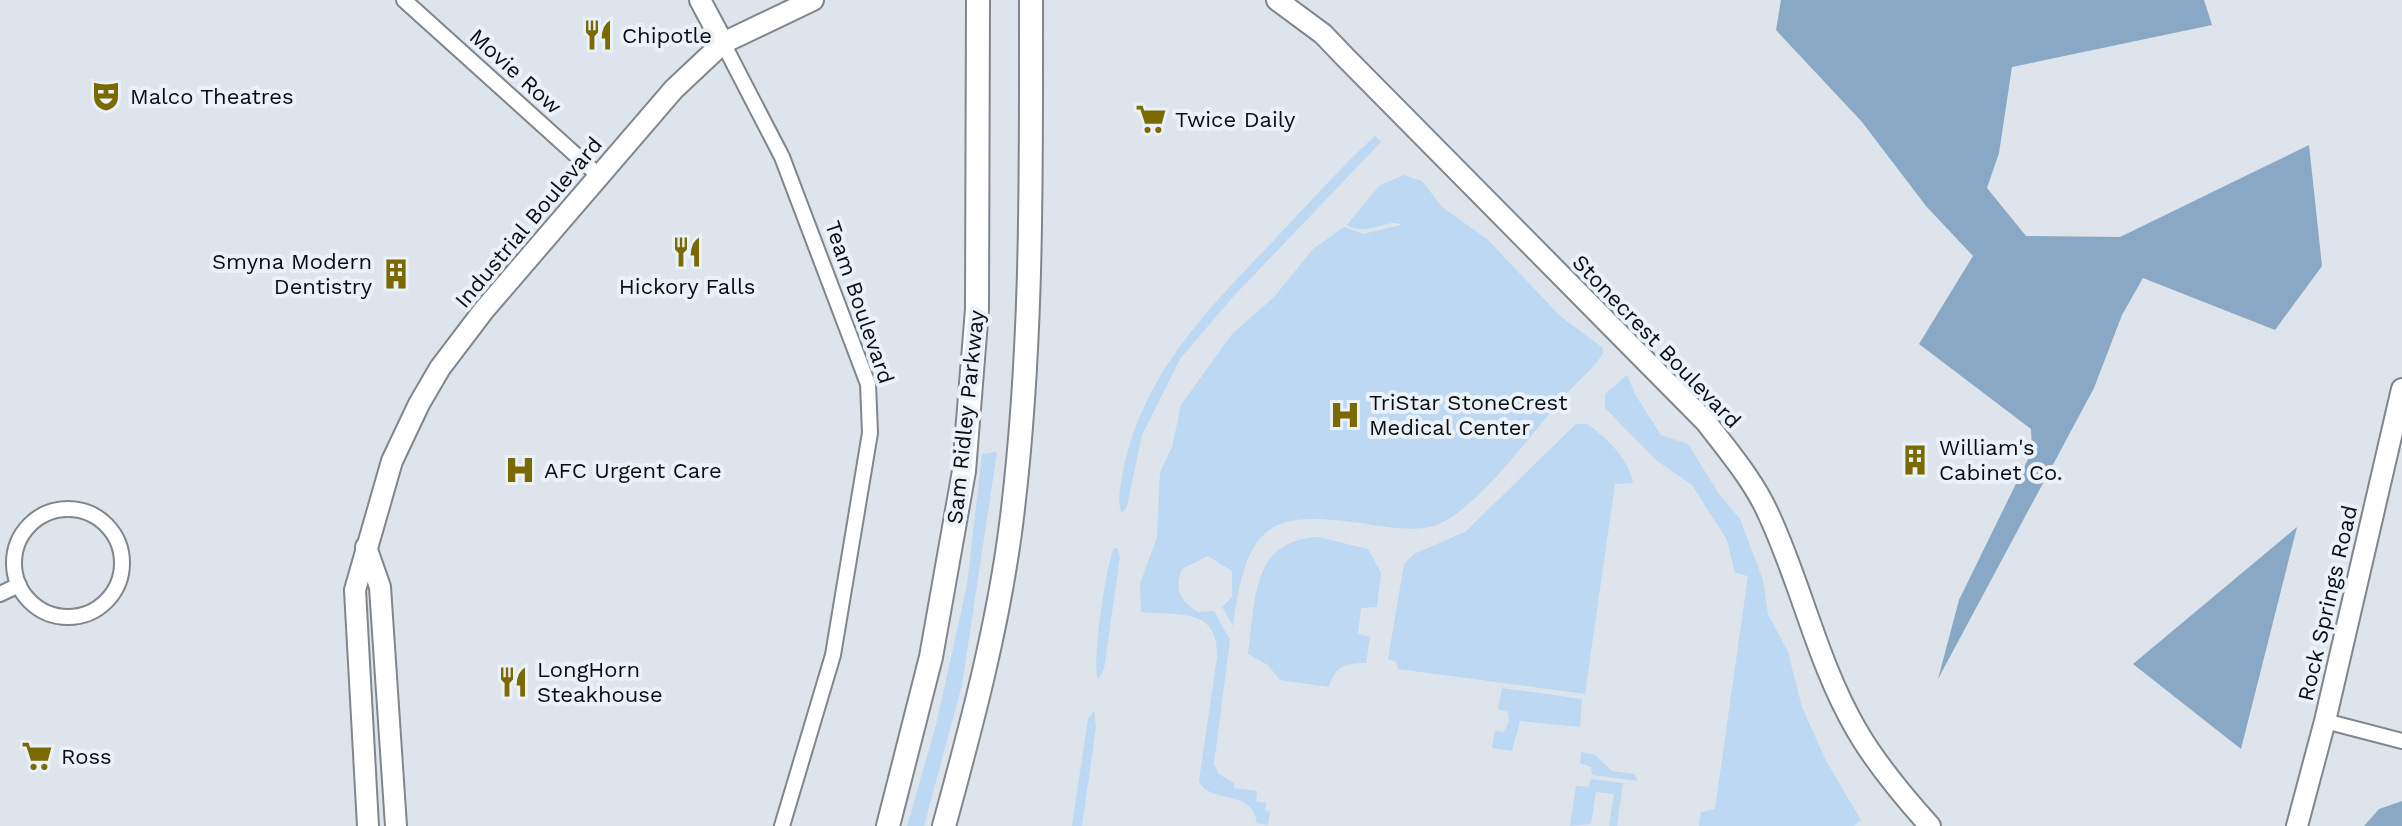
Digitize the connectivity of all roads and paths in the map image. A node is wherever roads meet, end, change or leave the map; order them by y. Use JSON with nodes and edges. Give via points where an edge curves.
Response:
{"nodes":[{"id":1,"x":404,"y":0,"type":"edge"},
{"id":2,"x":700,"y":0,"type":"edge"},
{"id":3,"x":813,"y":0,"type":"edge"},
{"id":4,"x":978,"y":0,"type":"edge"},
{"id":5,"x":1031,"y":0,"type":"edge"},
{"id":6,"x":1287,"y":2,"type":"edge"},
{"id":7,"x":723,"y":43,"type":"junction"},
{"id":8,"x":598,"y":175,"type":"junction"},
{"id":9,"x":2402,"y":389,"type":"edge"},
{"id":10,"x":366,"y":547,"type":"junction"},
{"id":11,"x":19,"y":585,"type":"junction"},
{"id":12,"x":0,"y":594,"type":"edge"},
{"id":13,"x":2325,"y":721,"type":"junction"},
{"id":14,"x":2402,"y":741,"type":"edge"},
{"id":15,"x":368,"y":826,"type":"edge"},
{"id":16,"x":396,"y":826,"type":"edge"},
{"id":17,"x":782,"y":826,"type":"edge"},
{"id":18,"x":888,"y":826,"type":"edge"},
{"id":19,"x":944,"y":826,"type":"edge"},
{"id":20,"x":1930,"y":826,"type":"edge"},
{"id":21,"x":2297,"y":826,"type":"edge"}],
"edges":[{"from":1,"to":8,"type":"street","name":"Movie Row"},
{"from":2,"to":7,"type":"street","name":"Team Boulevard"},
{"from":3,"to":7,"type":"street","name":"Industrial Boulevard"},
{"from":4,"to":18,"type":"main road","name":"Sam Ridley Parkway","via":[[977,309],[964,471],[931,657]]},
{"from":5,"to":19,"type":"main road","via":[[1030,305],[1011,526],[983,681]]},
{"from":6,"to":20,"type":"street","name":"Stonecrest Boulevard","via":[[1706,422],[1768,512],[1855,728]]},
{"from":7,"to":8,"type":"street","name":"Industrial Boulevard"},
{"from":7,"to":17,"type":"street","name":"Team Boulevard","via":[[782,157],[868,384],[870,433],[833,655]]},
{"from":8,"to":10,"type":"street","name":"Industrial Boulevard","via":[[440,368],[392,461]]},
{"from":9,"to":13,"type":"street","name":"Rock Springs Road"},
{"from":10,"to":15,"type":"street","name":"Industrial Boulevard","via":[[355,590]]},
{"from":10,"to":16,"type":"street","via":[[380,587]]},
{"from":11,"to":11,"type":"street","via":[[37,608],[50,614],[65,617],[94,610],[107,601],[121,577],[120,545],[112,530],[91,513],[49,511],[18,540],[14,570]]},
{"from":11,"to":12,"type":"street"},
{"from":13,"to":14,"type":"street"},
{"from":13,"to":21,"type":"street","name":"Rock Springs Road"}]}
